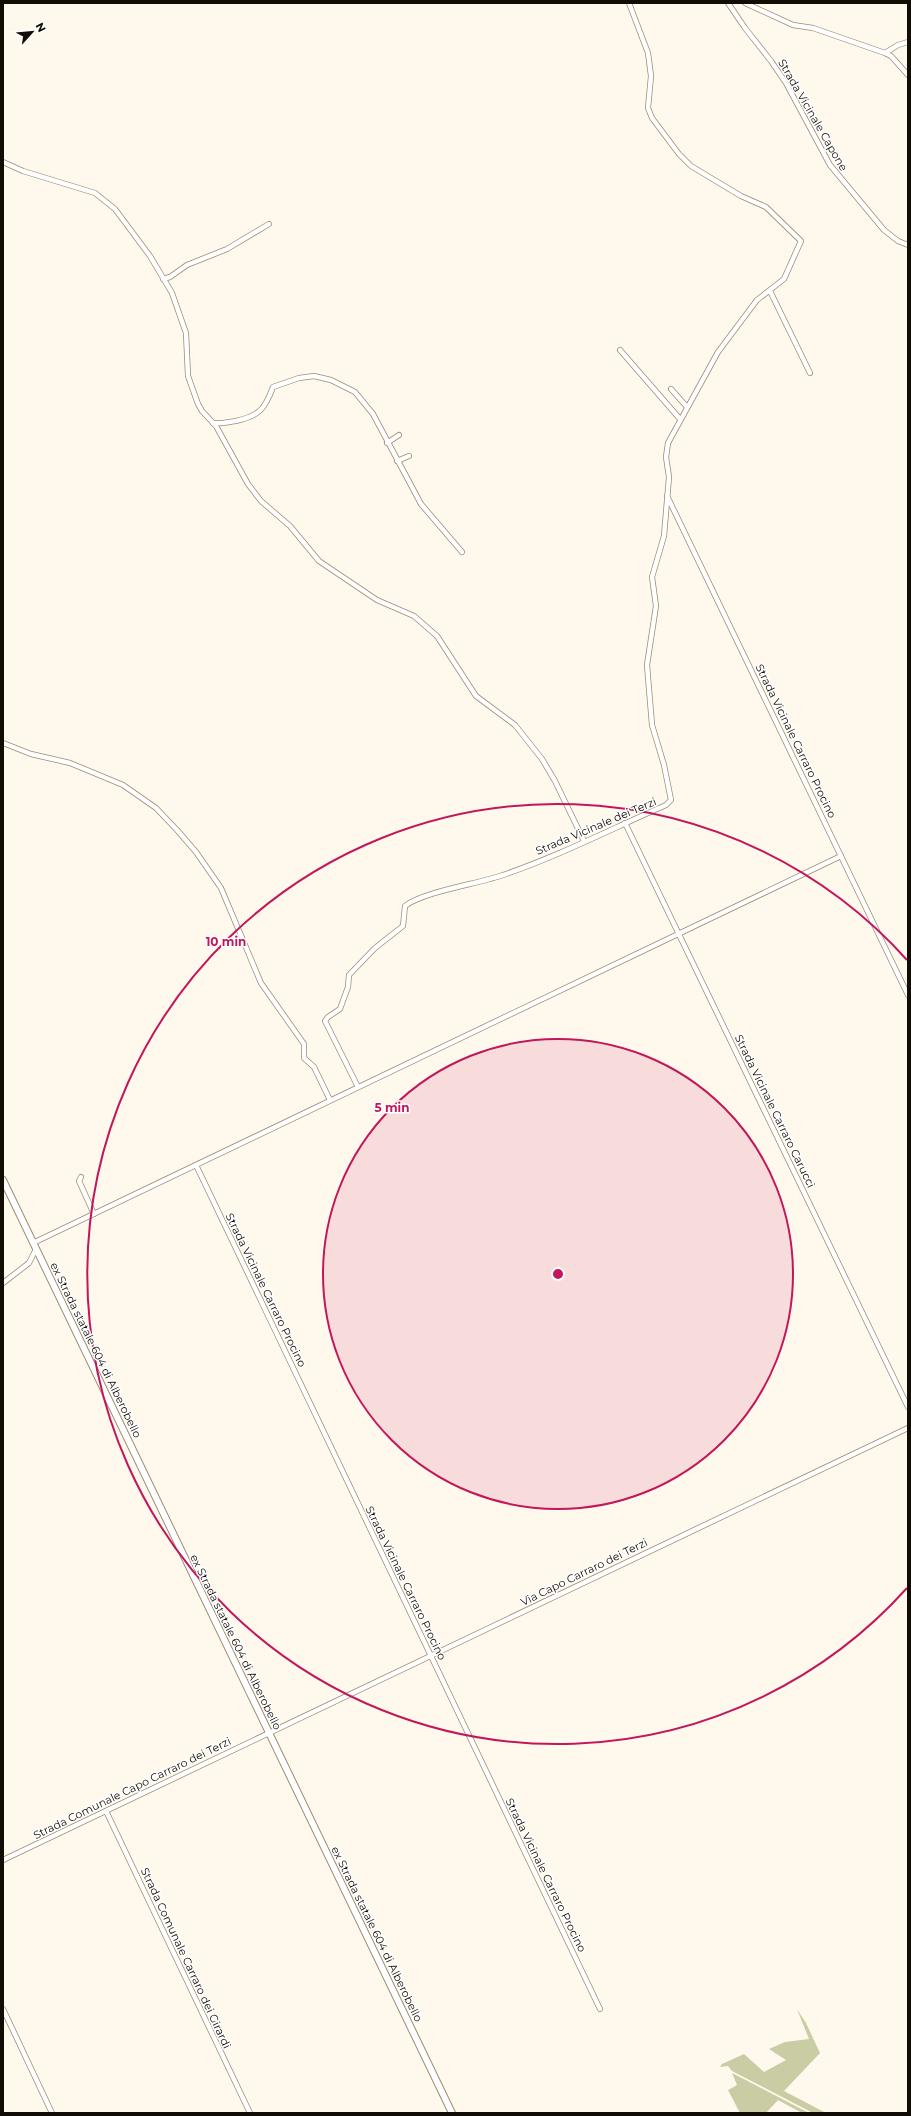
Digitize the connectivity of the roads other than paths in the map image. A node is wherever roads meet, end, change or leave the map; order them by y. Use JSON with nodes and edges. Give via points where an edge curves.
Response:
{"nodes":[{"id":1,"x":629,"y":3,"type":"edge"},
{"id":2,"x":728,"y":3,"type":"edge"},
{"id":3,"x":746,"y":3,"type":"edge"},
{"id":4,"x":908,"y":42,"type":"edge"},
{"id":5,"x":885,"y":53,"type":"junction"},
{"id":6,"x":908,"y":75,"type":"edge"},
{"id":7,"x":3,"y":162,"type":"edge"},
{"id":8,"x":269,"y":224,"type":"dead end"},
{"id":9,"x":908,"y":245,"type":"edge"},
{"id":10,"x":164,"y":279,"type":"junction"},
{"id":11,"x":770,"y":291,"type":"junction"},
{"id":12,"x":620,"y":350,"type":"dead end"},
{"id":13,"x":810,"y":373,"type":"dead end"},
{"id":14,"x":671,"y":389,"type":"dead end"},
{"id":15,"x":687,"y":406,"type":"junction"},
{"id":16,"x":680,"y":419,"type":"junction"},
{"id":17,"x":213,"y":423,"type":"junction"},
{"id":18,"x":399,"y":435,"type":"dead end"},
{"id":19,"x":388,"y":443,"type":"junction"},
{"id":20,"x":409,"y":456,"type":"dead end"},
{"id":21,"x":397,"y":462,"type":"junction"},
{"id":22,"x":667,"y":495,"type":"junction"},
{"id":23,"x":462,"y":552,"type":"dead end"},
{"id":24,"x":3,"y":743,"type":"edge"},
{"id":25,"x":625,"y":823,"type":"junction"},
{"id":26,"x":584,"y":841,"type":"junction"},
{"id":27,"x":841,"y":856,"type":"junction"},
{"id":28,"x":679,"y":934,"type":"junction"},
{"id":29,"x":908,"y":995,"type":"edge"},
{"id":30,"x":358,"y":1087,"type":"junction"},
{"id":31,"x":330,"y":1100,"type":"junction"},
{"id":32,"x":196,"y":1164,"type":"junction"},
{"id":33,"x":81,"y":1177,"type":"dead end"},
{"id":34,"x":3,"y":1180,"type":"edge"},
{"id":35,"x":94,"y":1214,"type":"junction"},
{"id":36,"x":35,"y":1246,"type":"junction"},
{"id":37,"x":3,"y":1283,"type":"edge"},
{"id":38,"x":908,"y":1407,"type":"edge"},
{"id":39,"x":908,"y":1428,"type":"edge"},
{"id":40,"x":431,"y":1655,"type":"junction"},
{"id":41,"x":268,"y":1733,"type":"junction"},
{"id":42,"x":106,"y":1811,"type":"junction"},
{"id":43,"x":3,"y":1860,"type":"edge"},
{"id":44,"x":3,"y":2009,"type":"edge"},
{"id":45,"x":600,"y":2009,"type":"dead end"},
{"id":46,"x":52,"y":2113,"type":"edge"},
{"id":47,"x":250,"y":2113,"type":"edge"},
{"id":48,"x":452,"y":2113,"type":"edge"}],
"edges":[{"from":1,"to":11,"type":"street","name":"Strada Vicinale dei Terzi","via":[[648,53],[651,76],[648,108],[652,118],[691,166],[741,196],[766,207],[800,239],[787,276]]},
{"from":2,"to":9,"type":"street","name":"Strada Vicinale Capone","via":[[786,83],[830,165],[884,230]]},
{"from":3,"to":5,"type":"street","via":[[793,25],[825,32]]},
{"from":4,"to":5,"type":"street"},
{"from":5,"to":6,"type":"street"},
{"from":7,"to":10,"type":"street","via":[[23,171],[90,191],[105,199],[119,213]]},
{"from":8,"to":10,"type":"street","via":[[227,249],[187,265]]},
{"from":10,"to":17,"type":"street","via":[[185,326],[189,380],[199,407]]},
{"from":11,"to":13,"type":"street"},
{"from":11,"to":15,"type":"street","name":"Strada Vicinale dei Terzi","via":[[754,303],[718,352]]},
{"from":12,"to":16,"type":"street"},
{"from":14,"to":15,"type":"street"},
{"from":15,"to":16,"type":"street","name":"Strada Vicinale dei Terzi"},
{"from":16,"to":22,"type":"street","name":"Strada Vicinale dei Terzi","via":[[666,450],[669,477]]},
{"from":17,"to":19,"type":"street","via":[[235,421],[255,415],[269,400],[276,386],[314,376],[342,384],[361,397]]},
{"from":17,"to":26,"type":"street","via":[[248,484],[261,501],[290,526],[314,556],[370,596],[414,616],[437,636],[473,692],[515,725],[542,760]]},
{"from":18,"to":19,"type":"street"},
{"from":19,"to":21,"type":"street"},
{"from":20,"to":21,"type":"street"},
{"from":21,"to":23,"type":"street","via":[[424,508]]},
{"from":22,"to":25,"type":"street","name":"Strada Vicinale dei Terzi","via":[[664,536],[652,577],[656,606],[647,665],[652,725],[671,800],[666,805]]},
{"from":22,"to":27,"type":"street","name":"Strada Vicinale Carraro Procino"},
{"from":24,"to":31,"type":"street","via":[[31,754],[70,763],[123,786],[152,805],[177,830],[199,856],[220,888],[261,983],[304,1044],[304,1058],[314,1067]]},
{"from":25,"to":26,"type":"street","name":"Strada Vicinale dei Terzi"},
{"from":25,"to":28,"type":"street","name":"Strada Vicinale Carraro Carucci"},
{"from":26,"to":30,"type":"street","name":"Strada Vicinale dei Terzi","via":[[500,876],[405,906],[403,926],[375,948],[349,975],[348,987],[340,1009],[325,1021]]},
{"from":27,"to":28,"type":"street"},
{"from":27,"to":29,"type":"street","name":"Strada Vicinale Carraro Procino"},
{"from":28,"to":30,"type":"street"},
{"from":28,"to":38,"type":"street","name":"Strada Vicinale Carraro Carucci"},
{"from":30,"to":31,"type":"street"},
{"from":31,"to":32,"type":"street"},
{"from":32,"to":35,"type":"street"},
{"from":32,"to":40,"type":"street","name":"Strada Vicinale Carraro Procino"},
{"from":33,"to":35,"type":"street","via":[[79,1181]]},
{"from":34,"to":36,"type":"main road","name":"ex Strada statale 604 di Alberobello"},
{"from":35,"to":36,"type":"street"},
{"from":36,"to":37,"type":"street","via":[[29,1263]]},
{"from":36,"to":41,"type":"main road","name":"ex Strada statale 604 di Alberobello"},
{"from":39,"to":40,"type":"street","name":"Via Capo Carraro dei Terzi"},
{"from":40,"to":41,"type":"street","name":"Via Capo Carraro dei Terzi"},
{"from":40,"to":45,"type":"street","name":"Strada Vicinale Carraro Procino"},
{"from":41,"to":42,"type":"street","name":"Strada Comunale Capo Carraro dei Terzi"},
{"from":41,"to":48,"type":"main road","name":"ex Strada statale 604 di Alberobello"},
{"from":42,"to":43,"type":"street","name":"Strada Comunale Capo Carraro dei Terzi"},
{"from":42,"to":47,"type":"street","name":"Strada Comunale Carraro dei Girardi"},
{"from":44,"to":46,"type":"street"}]}
